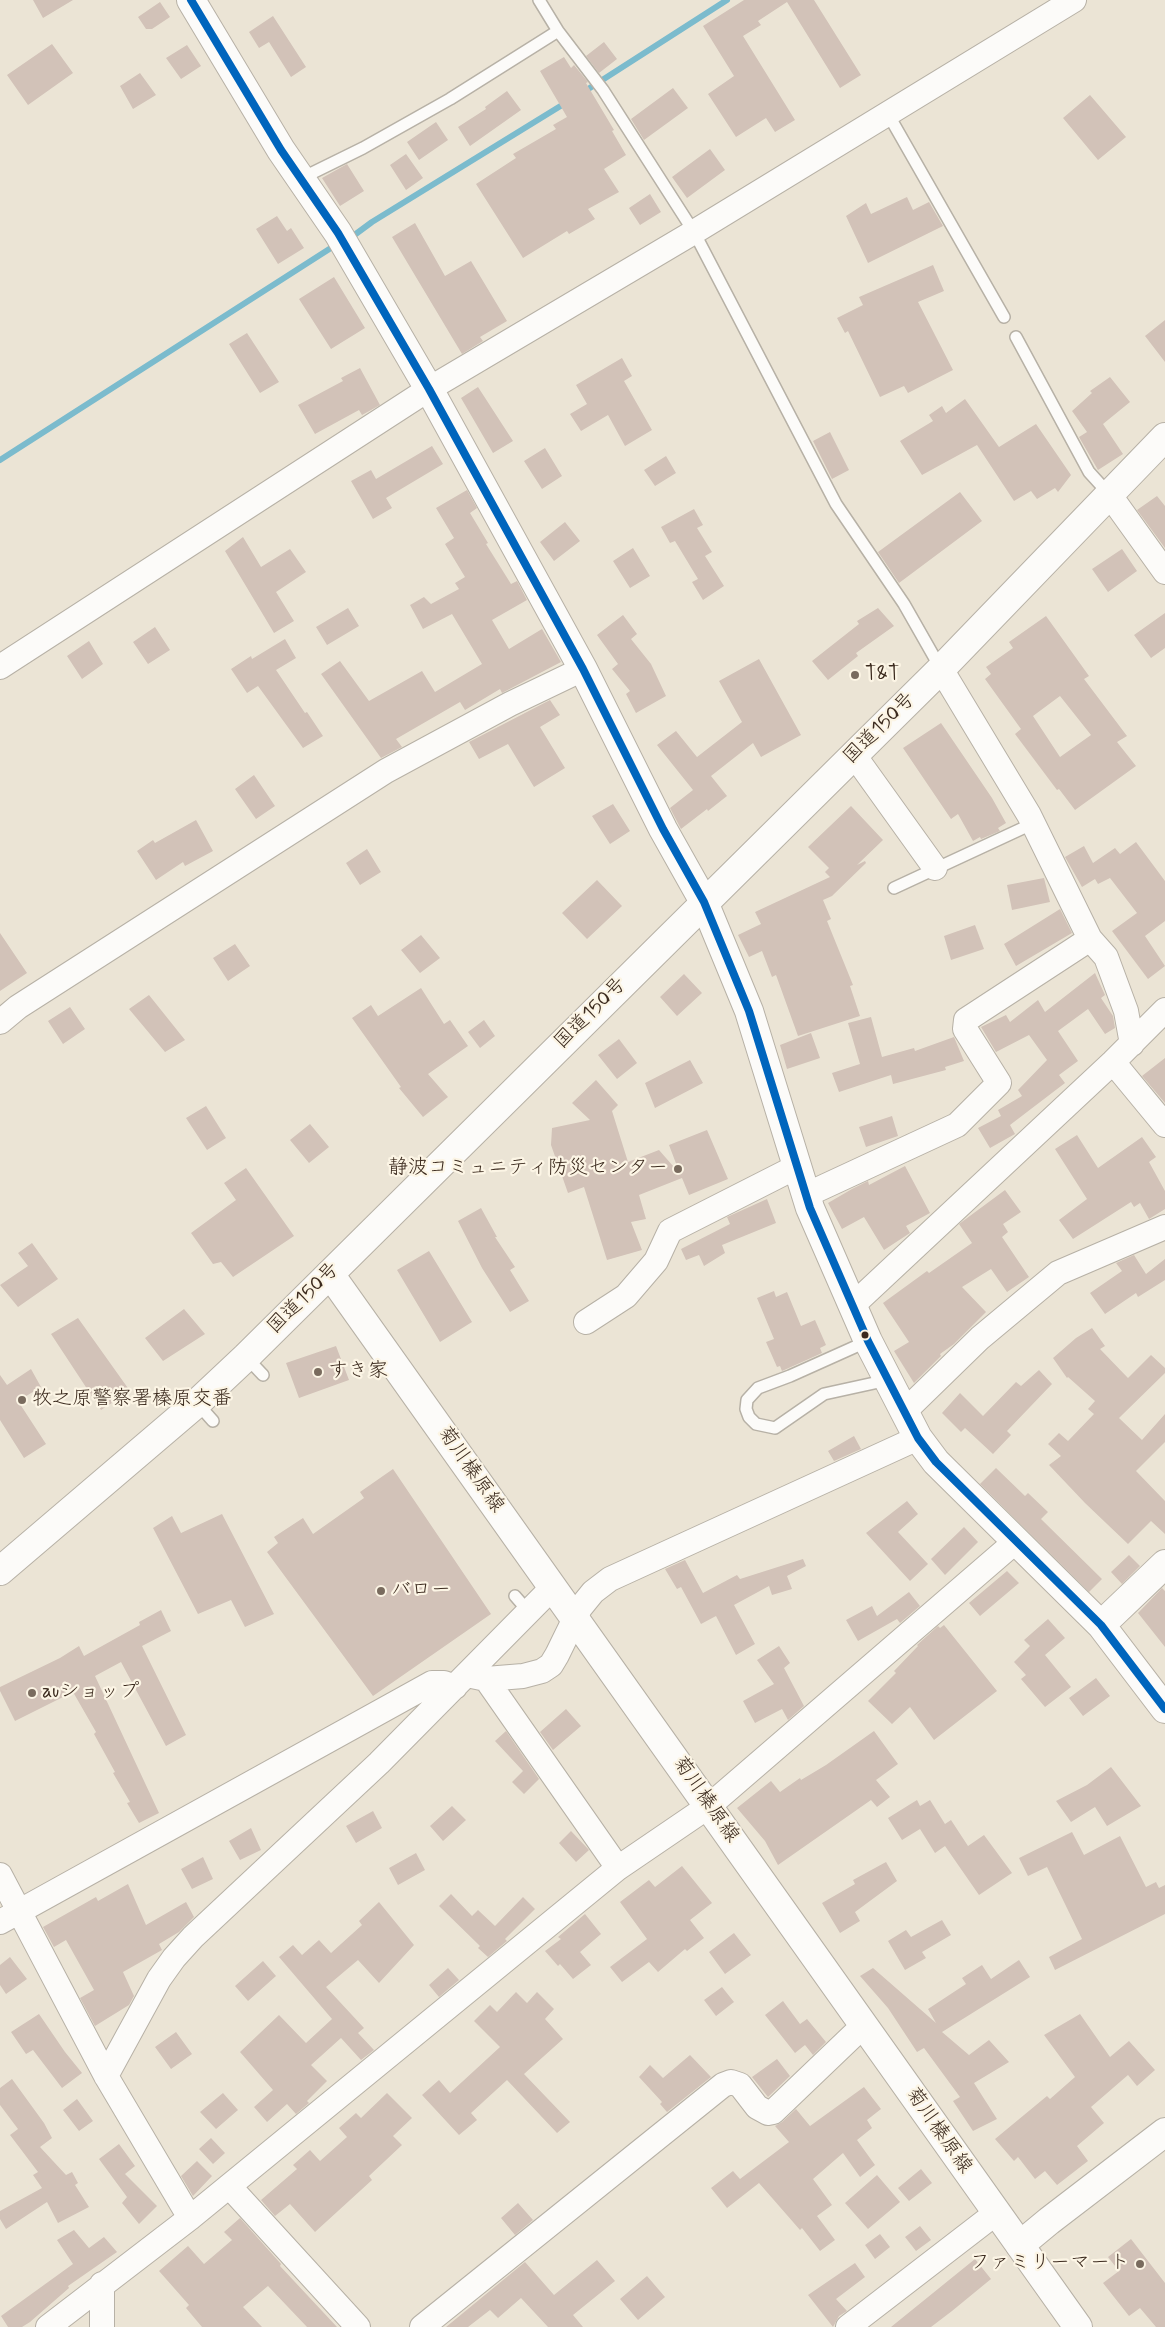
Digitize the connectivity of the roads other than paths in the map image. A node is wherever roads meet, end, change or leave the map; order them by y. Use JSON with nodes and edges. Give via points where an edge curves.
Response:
{"nodes":[{"id":1,"x":192,"y":0,"type":"edge"},
{"id":2,"x":539,"y":0,"type":"edge"},
{"id":3,"x":1074,"y":0,"type":"edge"},
{"id":4,"x":558,"y":31,"type":"junction"},
{"id":5,"x":888,"y":114,"type":"junction"},
{"id":6,"x":302,"y":178,"type":"junction"},
{"id":7,"x":694,"y":232,"type":"junction"},
{"id":8,"x":1004,"y":317,"type":"dead end"},
{"id":9,"x":1016,"y":337,"type":"dead end"},
{"id":10,"x":429,"y":390,"type":"junction"},
{"id":11,"x":1165,"y":437,"type":"edge"},
{"id":12,"x":1109,"y":494,"type":"junction"},
{"id":13,"x":1165,"y":572,"type":"edge"},
{"id":14,"x":0,"y":667,"type":"edge"},
{"id":15,"x":583,"y":669,"type":"junction"},
{"id":16,"x":941,"y":669,"type":"junction"},
{"id":17,"x":854,"y":755,"type":"junction"},
{"id":18,"x":1034,"y":823,"type":"junction"},
{"id":19,"x":935,"y":868,"type":"junction"},
{"id":20,"x":894,"y":888,"type":"dead end"},
{"id":21,"x":704,"y":902,"type":"junction"},
{"id":22,"x":1090,"y":939,"type":"junction"},
{"id":23,"x":1165,"y":1010,"type":"edge"},
{"id":24,"x":0,"y":1022,"type":"edge"},
{"id":25,"x":1132,"y":1044,"type":"junction"},
{"id":26,"x":1113,"y":1062,"type":"junction"},
{"id":27,"x":1165,"y":1124,"type":"edge"},
{"id":28,"x":796,"y":1168,"type":"junction"},
{"id":29,"x":806,"y":1196,"type":"junction"},
{"id":30,"x":1165,"y":1227,"type":"edge"},
{"id":31,"x":330,"y":1274,"type":"junction"},
{"id":32,"x":852,"y":1306,"type":"junction"},
{"id":33,"x":586,"y":1322,"type":"dead end"},
{"id":34,"x":868,"y":1341,"type":"junction"},
{"id":35,"x":888,"y":1380,"type":"junction"},
{"id":36,"x":904,"y":1412,"type":"junction"},
{"id":37,"x":918,"y":1438,"type":"junction"},
{"id":38,"x":1015,"y":1542,"type":"junction"},
{"id":39,"x":1165,"y":1564,"type":"edge"},
{"id":40,"x":0,"y":1571,"type":"edge"},
{"id":41,"x":553,"y":1587,"type":"junction"},
{"id":42,"x":574,"y":1617,"type":"junction"},
{"id":43,"x":1101,"y":1625,"type":"junction"},
{"id":44,"x":470,"y":1680,"type":"junction"},
{"id":45,"x":1165,"y":1709,"type":"edge"},
{"id":46,"x":709,"y":1806,"type":"junction"},
{"id":47,"x":618,"y":1868,"type":"junction"},
{"id":48,"x":0,"y":1876,"type":"edge"},
{"id":49,"x":9,"y":1916,"type":"edge"},
{"id":50,"x":864,"y":2025,"type":"junction"},
{"id":51,"x":106,"y":2076,"type":"junction"},
{"id":52,"x":1165,"y":2132,"type":"edge"},
{"id":53,"x":229,"y":2186,"type":"junction"},
{"id":54,"x":996,"y":2213,"type":"junction"},
{"id":55,"x":190,"y":2218,"type":"junction"},
{"id":56,"x":1020,"y":2245,"type":"junction"},
{"id":57,"x":102,"y":2284,"type":"junction"},
{"id":58,"x":48,"y":2327,"type":"edge"},
{"id":59,"x":102,"y":2327,"type":"edge"},
{"id":60,"x":358,"y":2327,"type":"edge"},
{"id":61,"x":422,"y":2327,"type":"edge"},
{"id":62,"x":848,"y":2327,"type":"edge"},
{"id":63,"x":1078,"y":2327,"type":"edge"}],
"edges":[{"from":1,"to":6,"type":"main road","via":[[281,150]]},
{"from":2,"to":4,"type":"lane"},
{"from":3,"to":5,"type":"street"},
{"from":4,"to":6,"type":"lane","via":[[450,99]]},
{"from":4,"to":7,"type":"lane","via":[[602,90]]},
{"from":5,"to":7,"type":"street"},
{"from":5,"to":8,"type":"lane"},
{"from":6,"to":10,"type":"main road"},
{"from":7,"to":10,"type":"street"},
{"from":7,"to":16,"type":"lane","via":[[836,504],[904,604]]},
{"from":9,"to":12,"type":"lane","via":[[1089,472]]},
{"from":10,"to":14,"type":"street"},
{"from":10,"to":15,"type":"main road"},
{"from":11,"to":12,"type":"main road","name":"国道150号"},
{"from":12,"to":13,"type":"street"},
{"from":12,"to":16,"type":"main road","name":"国道150号"},
{"from":15,"to":21,"type":"main road","via":[[663,829]]},
{"from":15,"to":24,"type":"street","via":[[510,704],[386,772],[18,1007]]},
{"from":16,"to":17,"type":"main road","name":"国道150号"},
{"from":16,"to":18,"type":"street"},
{"from":17,"to":19,"type":"street"},
{"from":17,"to":21,"type":"main road","name":"国道150号"},
{"from":18,"to":19,"type":"lane"},
{"from":18,"to":22,"type":"street"},
{"from":19,"to":20,"type":"lane"},
{"from":21,"to":28,"type":"main road","via":[[749,1011]]},
{"from":21,"to":31,"type":"main road","name":"国道150号"},
{"from":22,"to":25,"type":"street","via":[[1106,957],[1126,1011]]},
{"from":22,"to":29,"type":"street","via":[[966,1020],[965,1028],[999,1083],[957,1125]]},
{"from":23,"to":25,"type":"street"},
{"from":25,"to":26,"type":"street"},
{"from":26,"to":27,"type":"street"},
{"from":26,"to":32,"type":"street"},
{"from":28,"to":29,"type":"main road"},
{"from":28,"to":33,"type":"street","via":[[670,1231],[656,1261],[626,1296]]},
{"from":29,"to":32,"type":"main road"},
{"from":30,"to":36,"type":"street","via":[[1058,1273],[980,1338]]},
{"from":31,"to":40,"type":"main road","name":"国道150号","via":[[254,1366],[205,1412]]},
{"from":31,"to":41,"type":"main road","name":"菊川榛原線"},
{"from":32,"to":34,"type":"main road"},
{"from":34,"to":35,"type":"main road"},
{"from":34,"to":35,"type":"lane","via":[[758,1388],[747,1400],[749,1417],[756,1424],[775,1428],[824,1394]]},
{"from":35,"to":36,"type":"main road"},
{"from":36,"to":37,"type":"main road"},
{"from":37,"to":38,"type":"main road","via":[[936,1462]]},
{"from":37,"to":42,"type":"street","via":[[610,1579],[593,1592]]},
{"from":38,"to":43,"type":"main road"},
{"from":38,"to":46,"type":"street"},
{"from":39,"to":43,"type":"main road"},
{"from":41,"to":42,"type":"main road","name":"菊川榛原線"},
{"from":41,"to":44,"type":"street","via":[[522,1603]]},
{"from":42,"to":44,"type":"street","via":[[557,1655],[542,1672]]},
{"from":42,"to":46,"type":"main road","name":"菊川榛原線"},
{"from":43,"to":45,"type":"main road"},
{"from":44,"to":47,"type":"street"},
{"from":44,"to":49,"type":"street","via":[[432,1684]]},
{"from":44,"to":51,"type":"street","via":[[174,1958],[159,1979]]},
{"from":46,"to":47,"type":"street"},
{"from":46,"to":50,"type":"main road","name":"菊川榛原線"},
{"from":47,"to":53,"type":"street"},
{"from":48,"to":49,"type":"street"},
{"from":49,"to":51,"type":"street"},
{"from":50,"to":54,"type":"main road","name":"菊川榛原線"},
{"from":50,"to":61,"type":"street","via":[[773,2112],[757,2107],[740,2085],[731,2082],[723,2085]]},
{"from":51,"to":55,"type":"street"},
{"from":52,"to":56,"type":"main road"},
{"from":53,"to":55,"type":"street"},
{"from":53,"to":60,"type":"street"},
{"from":54,"to":56,"type":"main road","name":"菊川榛原線"},
{"from":54,"to":62,"type":"street"},
{"from":55,"to":57,"type":"street"},
{"from":56,"to":63,"type":"main road","name":"菊川榛原線"},
{"from":57,"to":58,"type":"street"},
{"from":57,"to":59,"type":"street"}]}
